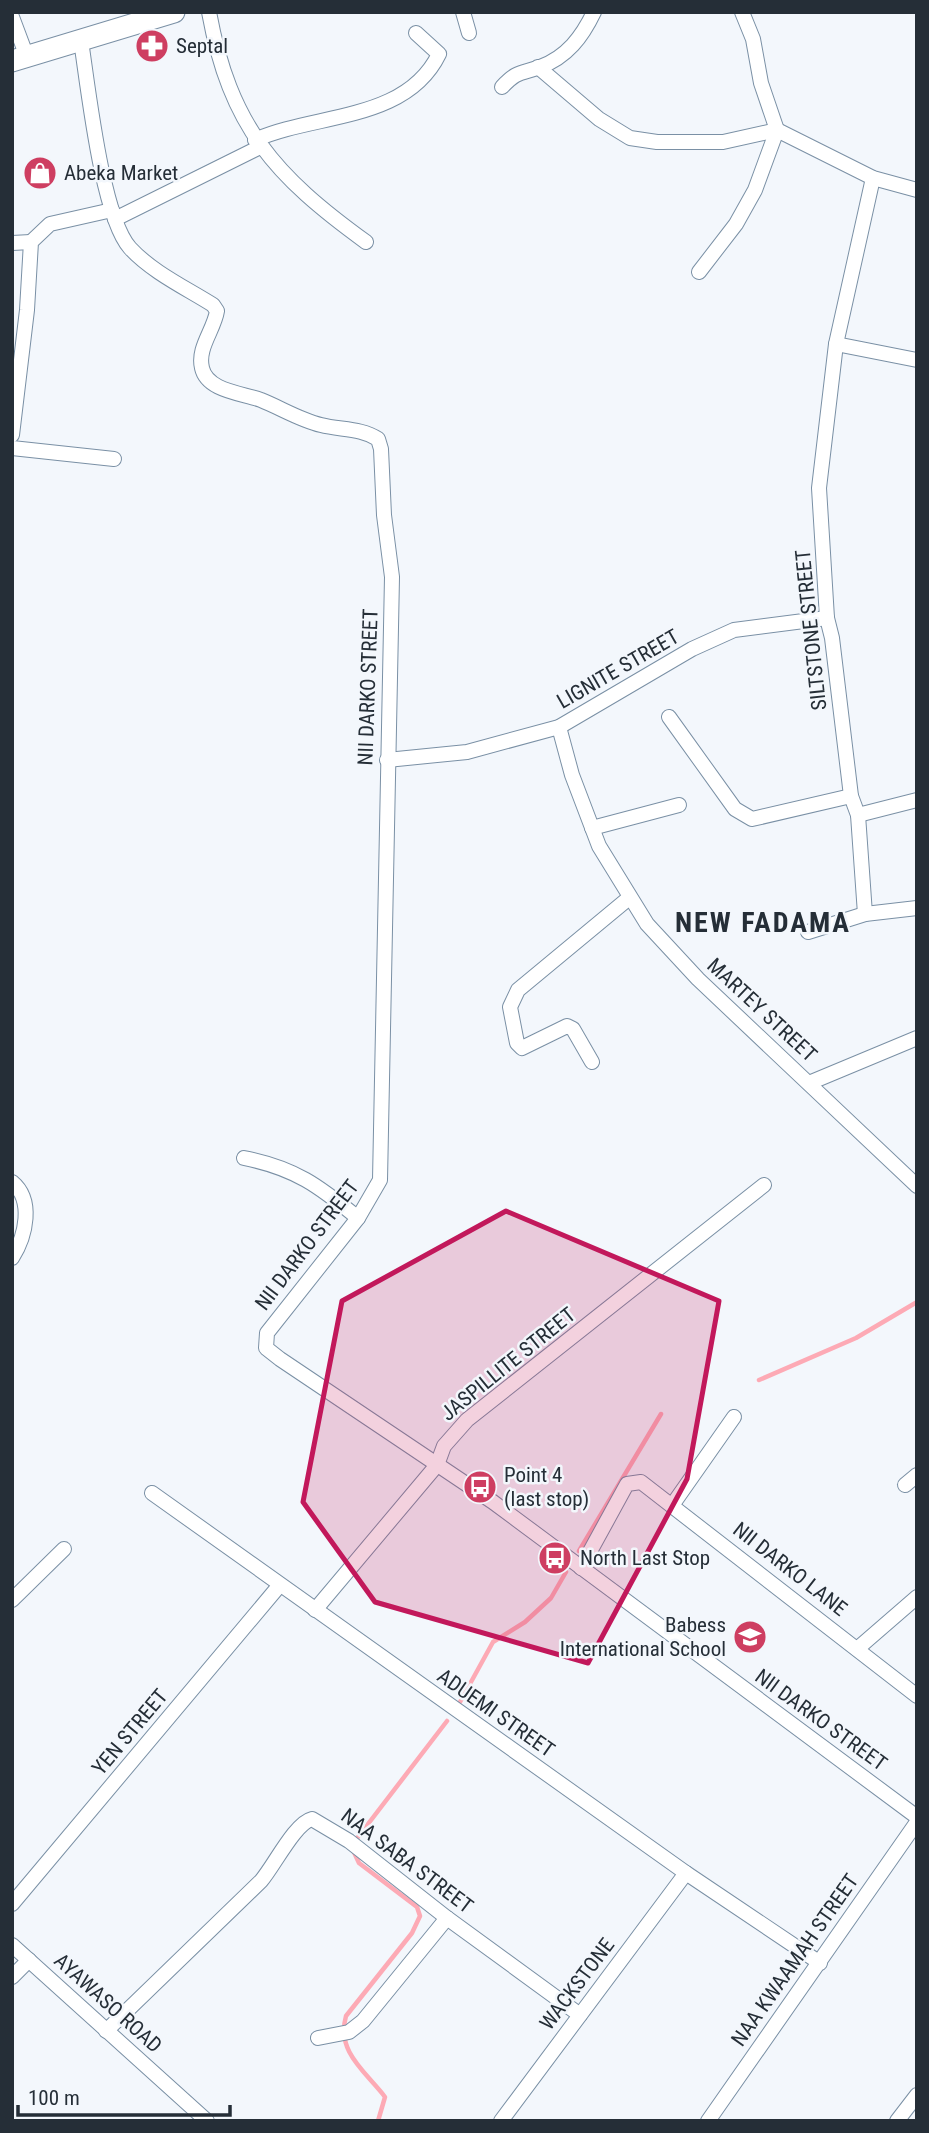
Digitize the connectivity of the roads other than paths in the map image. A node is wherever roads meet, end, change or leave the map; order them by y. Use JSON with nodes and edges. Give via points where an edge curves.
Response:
{"nodes":[{"id":1,"x":174,"y":12,"type":"edge"},
{"id":2,"x":209,"y":12,"type":"edge"},
{"id":3,"x":463,"y":12,"type":"edge"},
{"id":4,"x":594,"y":12,"type":"edge"},
{"id":5,"x":742,"y":12,"type":"edge"},
{"id":6,"x":12,"y":17,"type":"edge"},
{"id":7,"x":416,"y":33,"type":"dead end"},
{"id":8,"x":468,"y":33,"type":"dead end"},
{"id":9,"x":81,"y":41,"type":"junction"},
{"id":10,"x":20,"y":59,"type":"edge"},
{"id":11,"x":538,"y":67,"type":"junction"},
{"id":12,"x":502,"y":87,"type":"dead end"},
{"id":13,"x":777,"y":130,"type":"junction"},
{"id":14,"x":258,"y":143,"type":"junction"},
{"id":15,"x":873,"y":178,"type":"junction"},
{"id":16,"x":917,"y":190,"type":"edge"},
{"id":17,"x":114,"y":214,"type":"junction"},
{"id":18,"x":31,"y":242,"type":"junction"},
{"id":19,"x":366,"y":242,"type":"dead end"},
{"id":20,"x":12,"y":243,"type":"edge"},
{"id":21,"x":699,"y":272,"type":"dead end"},
{"id":22,"x":836,"y":344,"type":"junction"},
{"id":23,"x":917,"y":360,"type":"edge"},
{"id":24,"x":12,"y":435,"type":"edge"},
{"id":25,"x":12,"y":448,"type":"edge"},
{"id":26,"x":114,"y":459,"type":"dead end"},
{"id":27,"x":827,"y":618,"type":"junction"},
{"id":28,"x":670,"y":717,"type":"dead end"},
{"id":29,"x":559,"y":727,"type":"junction"},
{"id":30,"x":387,"y":760,"type":"junction"},
{"id":31,"x":851,"y":796,"type":"junction"},
{"id":32,"x":917,"y":800,"type":"edge"},
{"id":33,"x":679,"y":805,"type":"dead end"},
{"id":34,"x":858,"y":816,"type":"junction"},
{"id":35,"x":592,"y":828,"type":"junction"},
{"id":36,"x":629,"y":898,"type":"junction"},
{"id":37,"x":917,"y":908,"type":"edge"},
{"id":38,"x":864,"y":914,"type":"junction"},
{"id":39,"x":808,"y":932,"type":"dead end"},
{"id":40,"x":917,"y":1038,"type":"edge"},
{"id":41,"x":592,"y":1062,"type":"dead end"},
{"id":42,"x":809,"y":1083,"type":"junction"},
{"id":43,"x":244,"y":1158,"type":"dead end"},
{"id":44,"x":12,"y":1182,"type":"edge"},
{"id":45,"x":764,"y":1185,"type":"dead end"},
{"id":46,"x":917,"y":1186,"type":"edge"},
{"id":47,"x":358,"y":1218,"type":"junction"},
{"id":48,"x":12,"y":1258,"type":"edge"},
{"id":49,"x":734,"y":1417,"type":"dead end"},
{"id":50,"x":438,"y":1465,"type":"junction"},
{"id":51,"x":917,"y":1475,"type":"edge"},
{"id":52,"x":905,"y":1485,"type":"dead end"},
{"id":53,"x":152,"y":1493,"type":"dead end"},
{"id":54,"x":673,"y":1504,"type":"junction"},
{"id":55,"x":64,"y":1549,"type":"dead end"},
{"id":56,"x":579,"y":1567,"type":"junction"},
{"id":57,"x":279,"y":1586,"type":"junction"},
{"id":58,"x":917,"y":1597,"type":"edge"},
{"id":59,"x":12,"y":1600,"type":"edge"},
{"id":60,"x":314,"y":1610,"type":"junction"},
{"id":61,"x":858,"y":1649,"type":"junction"},
{"id":62,"x":917,"y":1696,"type":"edge"},
{"id":63,"x":917,"y":1816,"type":"edge"},
{"id":64,"x":917,"y":1822,"type":"edge"},
{"id":65,"x":686,"y":1873,"type":"junction"},
{"id":66,"x":12,"y":1904,"type":"edge"},
{"id":67,"x":447,"y":1918,"type":"junction"},
{"id":68,"x":12,"y":1944,"type":"edge"},
{"id":69,"x":29,"y":1960,"type":"junction"},
{"id":70,"x":820,"y":1963,"type":"junction"},
{"id":71,"x":12,"y":1977,"type":"edge"},
{"id":72,"x":580,"y":2015,"type":"junction"},
{"id":73,"x":106,"y":2031,"type":"junction"},
{"id":74,"x":317,"y":2038,"type":"dead end"},
{"id":75,"x":917,"y":2095,"type":"edge"},
{"id":76,"x":207,"y":2121,"type":"edge"},
{"id":77,"x":501,"y":2121,"type":"edge"},
{"id":78,"x":708,"y":2121,"type":"edge"},
{"id":79,"x":897,"y":2121,"type":"edge"}],
"edges":[{"from":1,"to":9,"type":"street"},
{"from":2,"to":14,"type":"street","via":[[231,90]]},
{"from":3,"to":8,"type":"street"},
{"from":4,"to":11,"type":"street","via":[[574,45]]},
{"from":5,"to":13,"type":"street"},
{"from":6,"to":10,"type":"street"},
{"from":7,"to":14,"type":"street","via":[[439,54],[410,90],[387,103],[287,126]]},
{"from":9,"to":10,"type":"street"},
{"from":9,"to":17,"type":"street"},
{"from":11,"to":12,"type":"street","via":[[515,73]]},
{"from":11,"to":13,"type":"street","via":[[598,119],[630,138],[723,142]]},
{"from":13,"to":15,"type":"street"},
{"from":13,"to":21,"type":"street","via":[[755,190],[736,225]]},
{"from":14,"to":17,"type":"street"},
{"from":14,"to":19,"type":"street","via":[[293,185]]},
{"from":15,"to":16,"type":"street"},
{"from":15,"to":22,"type":"street","name":"SILTSTONE STREET"},
{"from":17,"to":18,"type":"street","via":[[50,224]]},
{"from":17,"to":30,"type":"street","name":"NII DARKO STREET","via":[[131,250],[217,311],[201,356],[207,379],[315,423],[369,432],[378,439],[392,577]]},
{"from":18,"to":20,"type":"street"},
{"from":18,"to":24,"type":"street"},
{"from":22,"to":23,"type":"street"},
{"from":22,"to":27,"type":"street","name":"SILTSTONE STREET","via":[[819,488]]},
{"from":25,"to":26,"type":"street"},
{"from":27,"to":29,"type":"street","name":"LIGNITE STREET","via":[[733,630]]},
{"from":27,"to":31,"type":"street","name":"SILTSTONE STREET"},
{"from":28,"to":31,"type":"street","via":[[735,809],[752,819]]},
{"from":29,"to":30,"type":"street","name":"LIGNITE STREET","via":[[467,752]]},
{"from":29,"to":35,"type":"street","name":"MARTEY STREET"},
{"from":30,"to":47,"type":"street","name":"NII DARKO STREET","via":[[380,1180]]},
{"from":31,"to":34,"type":"street","name":"SILTSTONE STREET"},
{"from":32,"to":34,"type":"street"},
{"from":33,"to":35,"type":"street"},
{"from":34,"to":38,"type":"street","name":"SILTSTONE STREET"},
{"from":35,"to":36,"type":"street","name":"MARTEY STREET"},
{"from":36,"to":41,"type":"street","via":[[518,990],[510,1007],[522,1048],[568,1026]]},
{"from":36,"to":42,"type":"street","name":"MARTEY STREET","via":[[671,952]]},
{"from":37,"to":38,"type":"street"},
{"from":38,"to":39,"type":"street"},
{"from":40,"to":42,"type":"street"},
{"from":42,"to":46,"type":"street","name":"MARTEY STREET"},
{"from":43,"to":47,"type":"street","via":[[299,1174]]},
{"from":44,"to":48,"type":"street","via":[[26,1199],[22,1235]]},
{"from":45,"to":50,"type":"street","name":"JASPILLITE STREET","via":[[455,1432]]},
{"from":47,"to":50,"type":"street","name":"NII DARKO STREET","via":[[283,1310],[267,1333],[266,1348]]},
{"from":49,"to":54,"type":"street"},
{"from":50,"to":56,"type":"street","name":"NII DARKO STREET"},
{"from":50,"to":60,"type":"street","name":"JASPILLITE STREET"},
{"from":51,"to":52,"type":"street"},
{"from":53,"to":57,"type":"street","name":"ADUEMI STREET"},
{"from":54,"to":56,"type":"street","name":"NII DARKO LANE","via":[[641,1482],[627,1484]]},
{"from":54,"to":61,"type":"street","name":"NII DARKO LANE"},
{"from":55,"to":59,"type":"street"},
{"from":56,"to":63,"type":"street","name":"NII DARKO STREET"},
{"from":57,"to":60,"type":"street","name":"ADUEMI STREET"},
{"from":57,"to":66,"type":"street","name":"YEN STREET"},
{"from":58,"to":61,"type":"street"},
{"from":60,"to":65,"type":"street","name":"ADUEMI STREET"},
{"from":61,"to":62,"type":"street","name":"NII DARKO LANE"},
{"from":64,"to":70,"type":"street","name":"NAA KWAAMAH STREET"},
{"from":65,"to":70,"type":"street","name":"ADUEMI STREET"},
{"from":65,"to":72,"type":"street","name":"WACKSTONE"},
{"from":67,"to":72,"type":"street","name":"NAA SABA STREET"},
{"from":67,"to":73,"type":"street","name":"NAA SABA STREET","via":[[353,1844],[307,1819],[261,1881]]},
{"from":67,"to":74,"type":"street","via":[[363,2021],[341,2034]]},
{"from":68,"to":69,"type":"street","name":"AYAWASO ROAD"},
{"from":69,"to":71,"type":"street"},
{"from":69,"to":73,"type":"street","name":"AYAWASO ROAD"},
{"from":70,"to":78,"type":"street","name":"NAA KWAAMAH STREET"},
{"from":72,"to":77,"type":"street","name":"WACKSTONE"},
{"from":73,"to":76,"type":"street","name":"AYAWASO ROAD"},
{"from":75,"to":79,"type":"street"}]}
